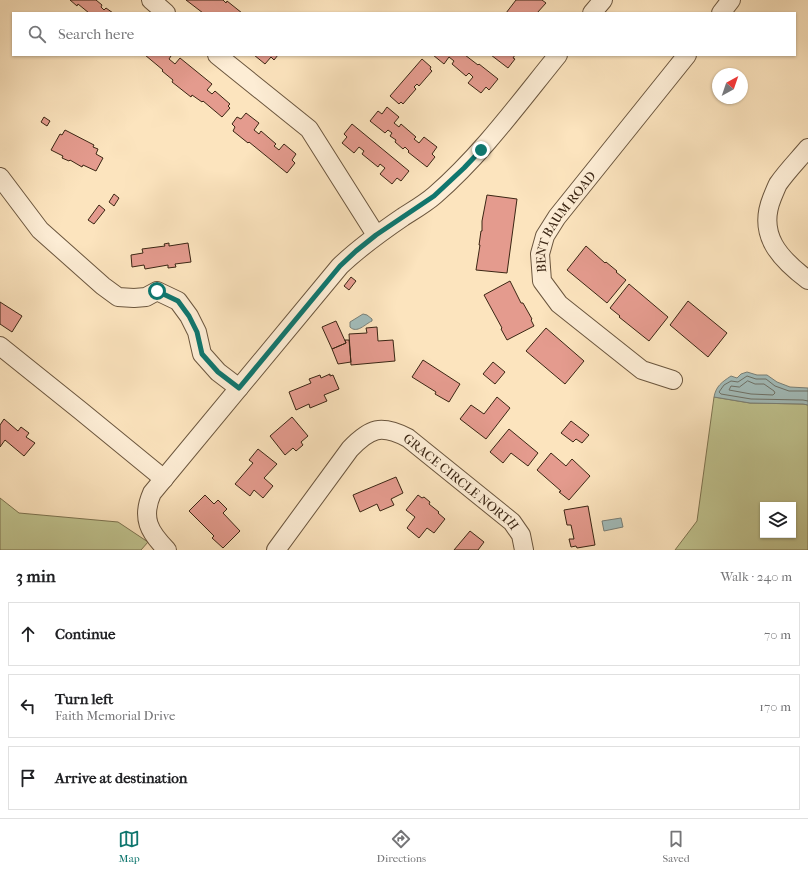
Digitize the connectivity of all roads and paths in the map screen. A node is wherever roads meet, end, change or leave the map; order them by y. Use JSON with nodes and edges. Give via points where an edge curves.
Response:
{"nodes":[{"id":1,"x":151,"y":0,"type":"edge"},
{"id":2,"x":603,"y":0,"type":"edge"},
{"id":3,"x":731,"y":0,"type":"edge"},
{"id":4,"x":165,"y":12,"type":"edge"},
{"id":5,"x":593,"y":12,"type":"edge"},
{"id":6,"x":722,"y":12,"type":"edge"},
{"id":7,"x":218,"y":56,"type":"edge"},
{"id":8,"x":557,"y":56,"type":"edge"},
{"id":9,"x":686,"y":56,"type":"edge"},
{"id":10,"x":808,"y":148,"type":"edge"},
{"id":11,"x":0,"y":177,"type":"edge"},
{"id":12,"x":376,"y":235,"type":"junction"},
{"id":13,"x":808,"y":280,"type":"edge"},
{"id":14,"x":0,"y":346,"type":"edge"},
{"id":15,"x":673,"y":380,"type":"dead end"},
{"id":16,"x":239,"y":388,"type":"junction"},
{"id":17,"x":164,"y":479,"type":"junction"},
{"id":18,"x":167,"y":550,"type":"edge"},
{"id":19,"x":276,"y":550,"type":"edge"},
{"id":20,"x":524,"y":550,"type":"edge"}],
"edges":[{"from":1,"to":4,"type":"street"},
{"from":2,"to":5,"type":"street"},
{"from":3,"to":6,"type":"street"},
{"from":7,"to":12,"type":"street","via":[[309,129]]},
{"from":8,"to":12,"type":"street","via":[[464,168],[434,196]]},
{"from":9,"to":15,"type":"street","name":"BENT BAUM ROAD","via":[[556,217],[545,236],[540,254],[542,281],[559,304],[642,370]]},
{"from":10,"to":13,"type":"street","via":[[778,184],[768,208],[767,229],[777,250],[791,268]]},
{"from":11,"to":16,"type":"street","via":[[40,230],[118,297],[146,297],[157,291],[178,301],[197,332],[202,354],[218,372]]},
{"from":12,"to":16,"type":"street","via":[[340,266]]},
{"from":14,"to":17,"type":"street"},
{"from":16,"to":17,"type":"street"},
{"from":17,"to":18,"type":"street","via":[[152,493],[147,507],[151,530]]},
{"from":19,"to":20,"type":"street","name":"GRACE CIRCLE NORTH","via":[[350,449],[361,437],[373,430],[384,430],[397,432],[408,438],[512,522],[521,534]]}]}
